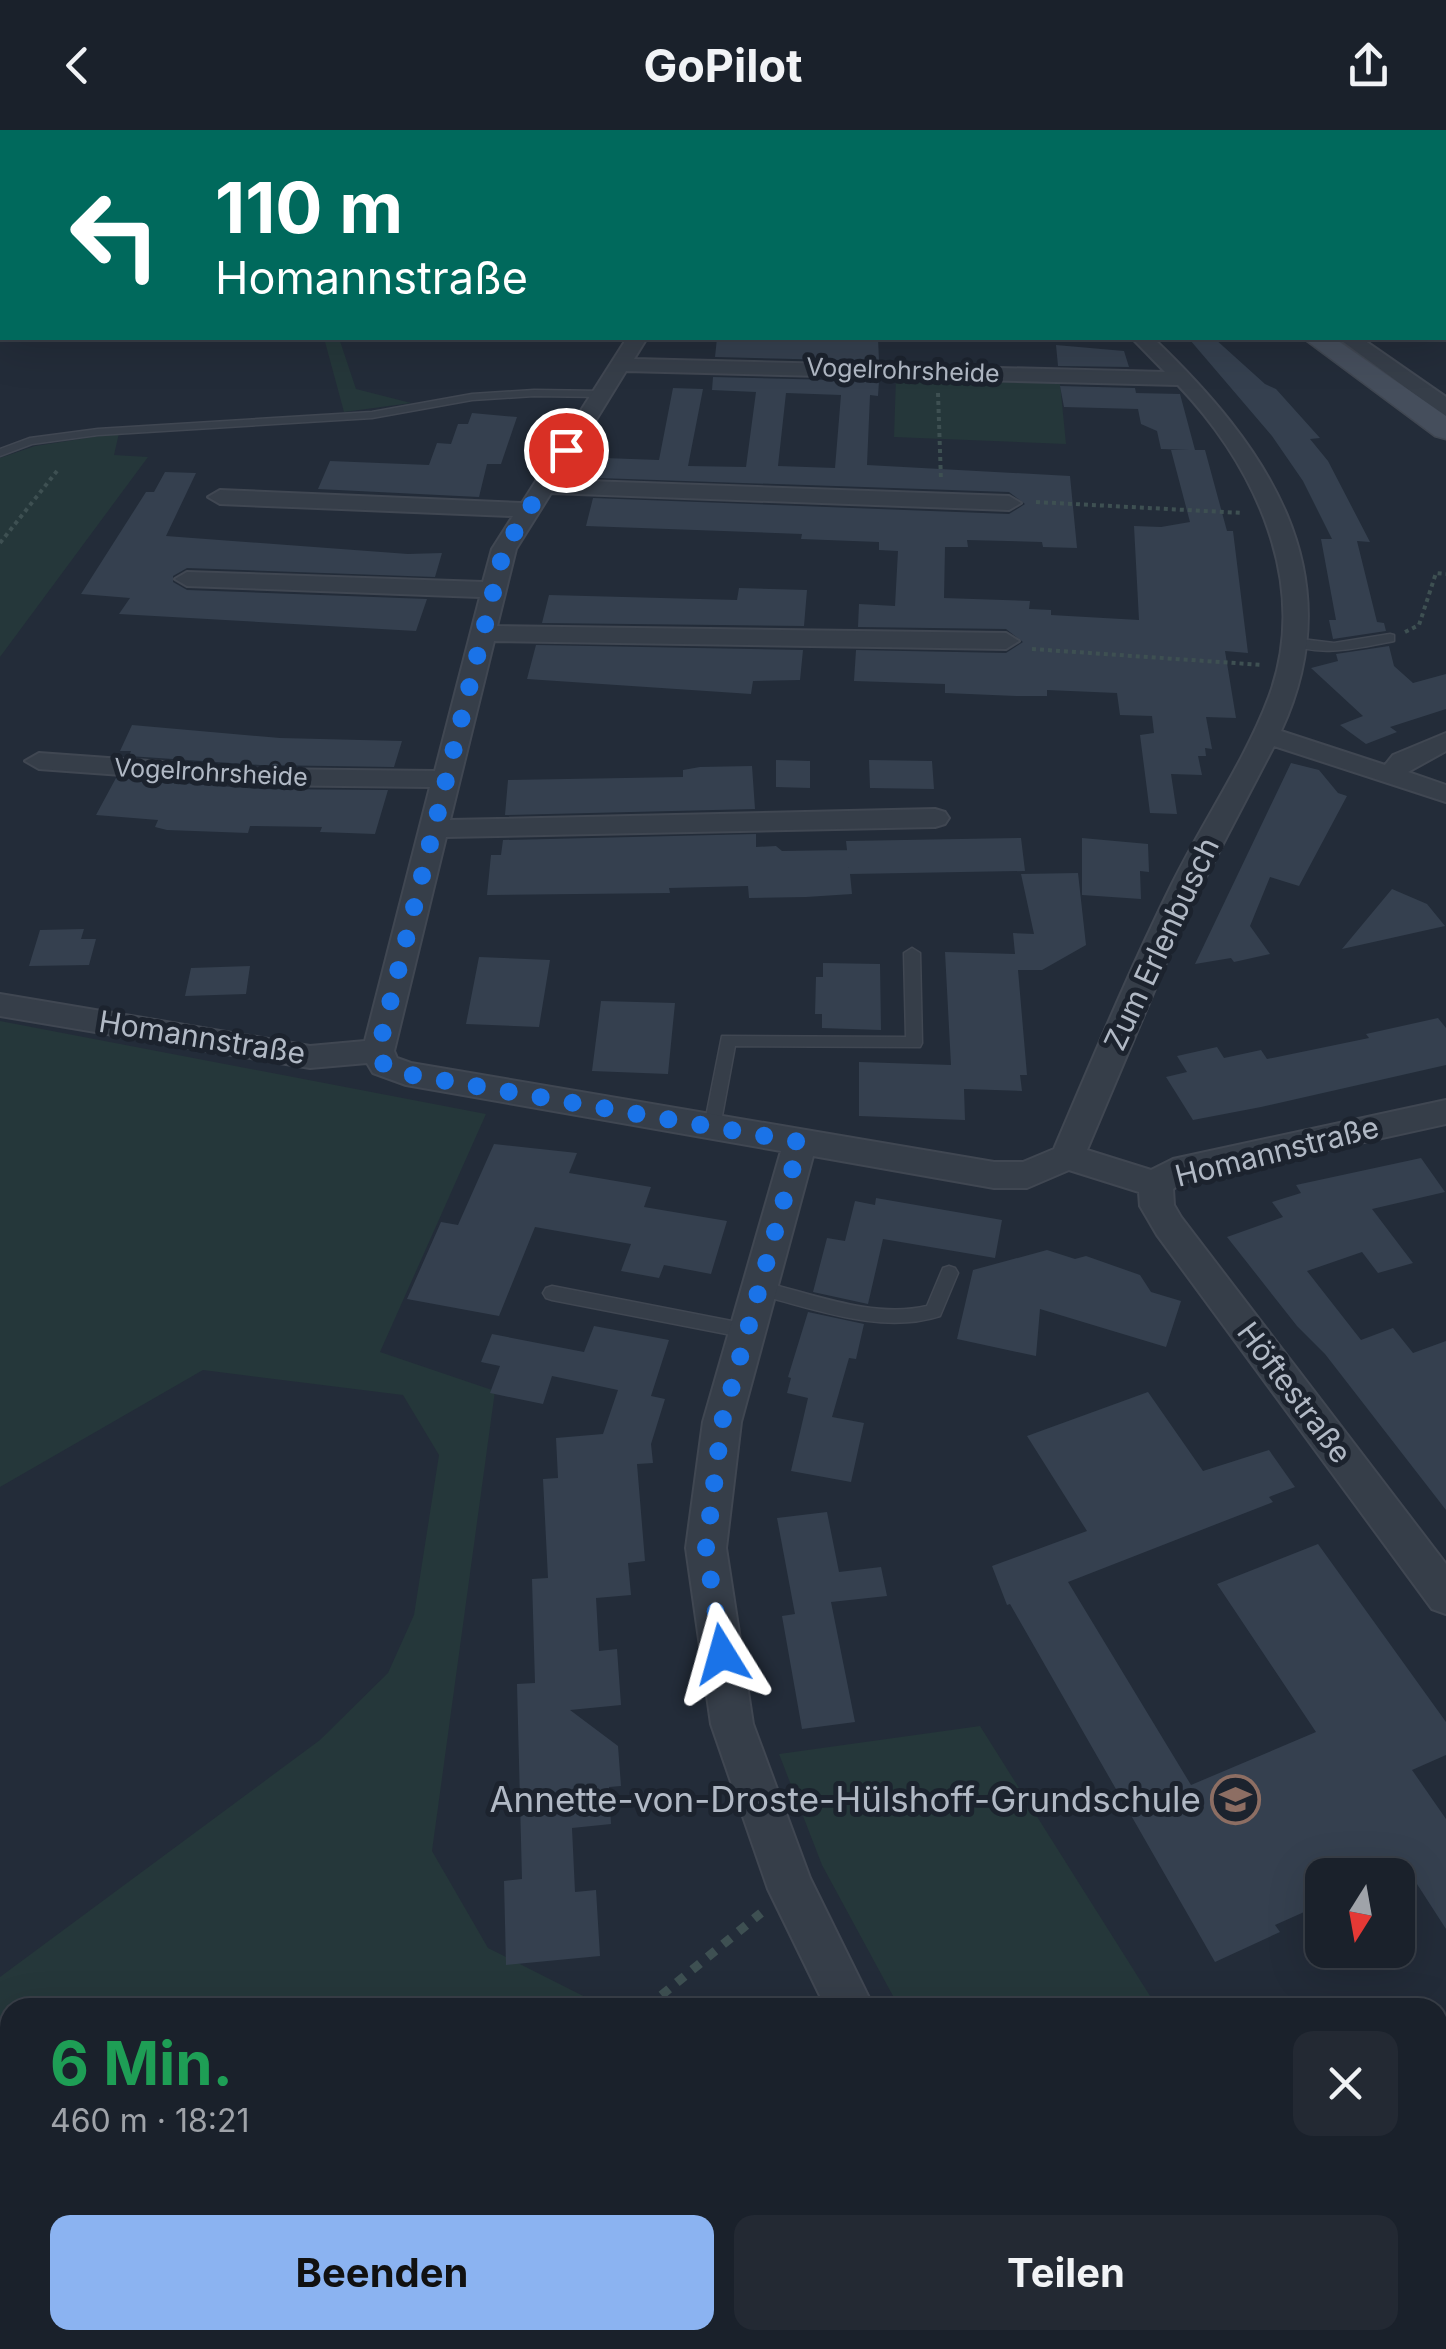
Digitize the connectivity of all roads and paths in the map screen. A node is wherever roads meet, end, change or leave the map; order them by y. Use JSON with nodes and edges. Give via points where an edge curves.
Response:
{"nodes":[{"id":1,"x":636,"y":340,"type":"edge"},
{"id":2,"x":1144,"y":340,"type":"edge"},
{"id":3,"x":1319,"y":340,"type":"edge"},
{"id":4,"x":1351,"y":340,"type":"edge"},
{"id":5,"x":621,"y":365,"type":"junction"},
{"id":6,"x":937,"y":370,"type":"junction"},
{"id":7,"x":1185,"y":378,"type":"junction"},
{"id":8,"x":602,"y":394,"type":"junction"},
{"id":9,"x":1436,"y":422,"type":"edge"},
{"id":10,"x":0,"y":453,"type":"edge"},
{"id":11,"x":57,"y":471,"type":"dead end"},
{"id":12,"x":543,"y":486,"type":"junction"},
{"id":13,"x":220,"y":498,"type":"dead end"},
{"id":14,"x":942,"y":501,"type":"junction"},
{"id":15,"x":1010,"y":503,"type":"joint"},
{"id":16,"x":527,"y":510,"type":"junction"},
{"id":17,"x":1278,"y":515,"type":"junction"},
{"id":18,"x":0,"y":542,"type":"edge"},
{"id":19,"x":1446,"y":574,"type":"edge"},
{"id":20,"x":187,"y":579,"type":"dead end"},
{"id":21,"x":492,"y":590,"type":"junction"},
{"id":22,"x":480,"y":633,"type":"junction"},
{"id":23,"x":1390,"y":638,"type":"joint"},
{"id":24,"x":1006,"y":641,"type":"joint"},
{"id":25,"x":1292,"y":654,"type":"junction"},
{"id":26,"x":1264,"y":734,"type":"junction"},
{"id":27,"x":1446,"y":741,"type":"edge"},
{"id":28,"x":39,"y":762,"type":"dead end"},
{"id":29,"x":1390,"y":776,"type":"junction"},
{"id":30,"x":444,"y":779,"type":"junction"},
{"id":31,"x":1446,"y":794,"type":"edge"},
{"id":32,"x":935,"y":818,"type":"dead end"},
{"id":33,"x":432,"y":829,"type":"junction"},
{"id":34,"x":912,"y":953,"type":"dead end"},
{"id":35,"x":0,"y":1005,"type":"edge"},
{"id":36,"x":378,"y":1051,"type":"junction"},
{"id":37,"x":1446,"y":1112,"type":"edge"},
{"id":38,"x":712,"y":1127,"type":"junction"},
{"id":39,"x":800,"y":1142,"type":"junction"},
{"id":40,"x":1066,"y":1157,"type":"junction"},
{"id":41,"x":1156,"y":1184,"type":"junction"},
{"id":42,"x":949,"y":1273,"type":"dead end"},
{"id":43,"x":760,"y":1288,"type":"junction"},
{"id":44,"x":552,"y":1293,"type":"dead end"},
{"id":45,"x":747,"y":1331,"type":"junction"},
{"id":46,"x":1446,"y":1596,"type":"edge"},
{"id":47,"x":792,"y":1889,"type":"junction"},
{"id":48,"x":658,"y":1998,"type":"edge"},
{"id":49,"x":846,"y":1998,"type":"edge"}],
"edges":[{"from":1,"to":5,"type":"street"},
{"from":2,"to":7,"type":"street","name":"Zum Erlenbusch"},
{"from":3,"to":9,"type":"main road"},
{"from":4,"to":9,"type":"street","via":[[1444,406]]},
{"from":5,"to":6,"type":"street","name":"Vogelrohrsheide"},
{"from":5,"to":8,"type":"street"},
{"from":6,"to":7,"type":"street","name":"Vogelrohrsheide"},
{"from":6,"to":14,"type":"path"},
{"from":7,"to":17,"type":"street","name":"Zum Erlenbusch","via":[[1236,437]]},
{"from":8,"to":10,"type":"lane","via":[[487,396],[372,415],[98,432]]},
{"from":8,"to":12,"type":"street"},
{"from":11,"to":18,"type":"path"},
{"from":12,"to":14,"type":"street"},
{"from":12,"to":16,"type":"street"},
{"from":13,"to":16,"type":"street"},
{"from":14,"to":15,"type":"street"},
{"from":15,"to":17,"type":"path"},
{"from":16,"to":21,"type":"street","via":[[504,549]]},
{"from":17,"to":25,"type":"street","name":"Zum Erlenbusch","via":[[1292,560]]},
{"from":19,"to":23,"type":"path","via":[[1436,573],[1419,626]]},
{"from":20,"to":21,"type":"street"},
{"from":21,"to":22,"type":"street"},
{"from":22,"to":24,"type":"street"},
{"from":22,"to":30,"type":"street"},
{"from":23,"to":25,"type":"lane"},
{"from":24,"to":25,"type":"path","via":[[1038,650]]},
{"from":25,"to":26,"type":"street","name":"Zum Erlenbusch"},
{"from":26,"to":29,"type":"street"},
{"from":26,"to":40,"type":"street","name":"Zum Erlenbusch","via":[[1188,881]]},
{"from":27,"to":29,"type":"street","via":[[1403,761]]},
{"from":28,"to":30,"type":"street","name":"Vogelrohrsheide","via":[[260,777]]},
{"from":29,"to":31,"type":"street"},
{"from":30,"to":33,"type":"street"},
{"from":32,"to":33,"type":"street"},
{"from":33,"to":36,"type":"street"},
{"from":34,"to":38,"type":"lane","via":[[914,1043],[728,1040]]},
{"from":35,"to":36,"type":"street","name":"Homannstraße","via":[[310,1057]]},
{"from":36,"to":38,"type":"street","via":[[384,1065],[406,1074]]},
{"from":37,"to":41,"type":"street","name":"Homannstraße","via":[[1173,1172]]},
{"from":38,"to":39,"type":"street"},
{"from":39,"to":40,"type":"street","via":[[994,1176],[1026,1175]]},
{"from":39,"to":43,"type":"street"},
{"from":40,"to":41,"type":"street","name":"Homannstraße"},
{"from":41,"to":46,"type":"street","name":"Höftestraße","via":[[1157,1206],[1169,1226]]},
{"from":42,"to":43,"type":"lane","via":[[934,1312],[920,1317]]},
{"from":43,"to":45,"type":"street"},
{"from":44,"to":45,"type":"lane"},
{"from":45,"to":47,"type":"street","via":[[722,1422],[706,1548],[732,1724]]},
{"from":47,"to":48,"type":"path"},
{"from":47,"to":49,"type":"street"}]}
